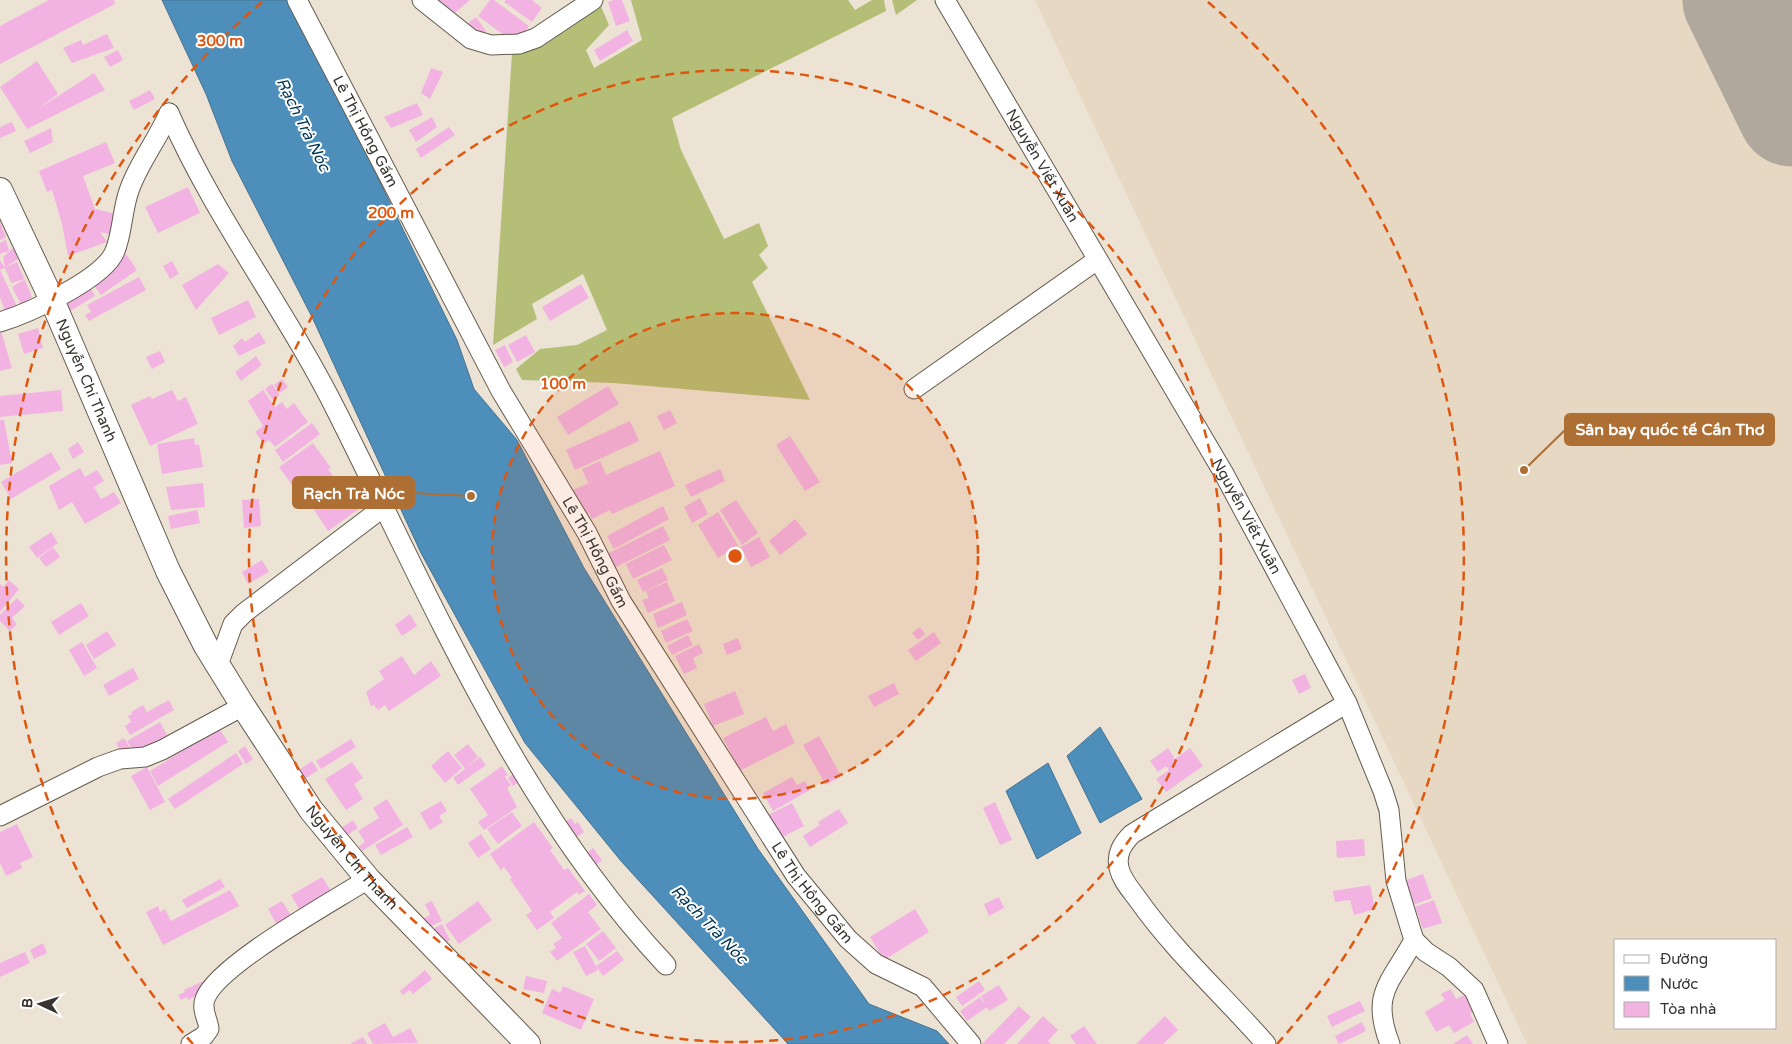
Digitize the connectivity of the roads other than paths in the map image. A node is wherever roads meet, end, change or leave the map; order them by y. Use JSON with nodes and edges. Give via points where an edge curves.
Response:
{"nodes":[{"id":1,"x":297,"y":0,"type":"edge"},
{"id":2,"x":422,"y":0,"type":"edge"},
{"id":3,"x":593,"y":0,"type":"edge"},
{"id":4,"x":945,"y":0,"type":"edge"},
{"id":5,"x":0,"y":190,"type":"edge"},
{"id":6,"x":1098,"y":260,"type":"junction"},
{"id":7,"x":52,"y":300,"type":"junction"},
{"id":8,"x":0,"y":322,"type":"edge"},
{"id":9,"x":914,"y":389,"type":"dead end"},
{"id":10,"x":385,"y":506,"type":"junction"},
{"id":11,"x":212,"y":656,"type":"junction"},
{"id":12,"x":1347,"y":703,"type":"junction"},
{"id":13,"x":243,"y":706,"type":"junction"},
{"id":14,"x":0,"y":816,"type":"edge"},
{"id":15,"x":368,"y":879,"type":"junction"},
{"id":16,"x":1414,"y":940,"type":"junction"},
{"id":17,"x":666,"y":965,"type":"dead end"},
{"id":18,"x":191,"y":1044,"type":"edge"},
{"id":19,"x":528,"y":1044,"type":"edge"},
{"id":20,"x":971,"y":1044,"type":"edge"},
{"id":21,"x":1266,"y":1044,"type":"edge"},
{"id":22,"x":1390,"y":1044,"type":"edge"},
{"id":23,"x":1498,"y":1044,"type":"edge"}],
"edges":[{"from":1,"to":20,"type":"street","name":"Lê Thị Hồng Gấm","via":[[501,391],[587,534],[621,601],[796,876],[848,940],[876,964],[923,987]]},
{"from":2,"to":3,"type":"street","via":[[471,39],[491,45],[519,44],[536,38]]},
{"from":4,"to":6,"type":"street","name":"Nguyễn Viết Xuân"},
{"from":5,"to":7,"type":"main road","name":"Nguyễn Chí Thanh"},
{"from":6,"to":9,"type":"street"},
{"from":6,"to":12,"type":"street","name":"Nguyễn Viết Xuân","via":[[1223,472]]},
{"from":7,"to":8,"type":"street"},
{"from":7,"to":10,"type":"street","via":[[106,266],[115,252],[129,191],[169,113],[191,162],[307,357]]},
{"from":7,"to":11,"type":"main road","name":"Nguyễn Chí Thanh","via":[[168,571]]},
{"from":10,"to":11,"type":"street","via":[[244,613]]},
{"from":10,"to":17,"type":"street","via":[[446,634],[564,838],[614,908]]},
{"from":11,"to":13,"type":"main road","name":"Nguyễn Chí Thanh"},
{"from":12,"to":16,"type":"street","name":"Nguyễn Viết Xuân","via":[[1389,810],[1396,881]]},
{"from":12,"to":21,"type":"street","via":[[1132,834],[1122,843],[1119,854],[1119,868],[1124,881],[1155,924]]},
{"from":13,"to":14,"type":"street","via":[[162,750],[98,767]]},
{"from":13,"to":15,"type":"main road","name":"Nguyễn Chí Thanh","via":[[311,810]]},
{"from":15,"to":18,"type":"street","via":[[250,953],[225,974],[205,998],[204,1012],[209,1029]]},
{"from":15,"to":19,"type":"main road","name":"Nguyễn Chí Thanh"},
{"from":16,"to":22,"type":"street","via":[[1381,1000],[1381,1017]]},
{"from":16,"to":23,"type":"street","via":[[1474,990]]}]}
